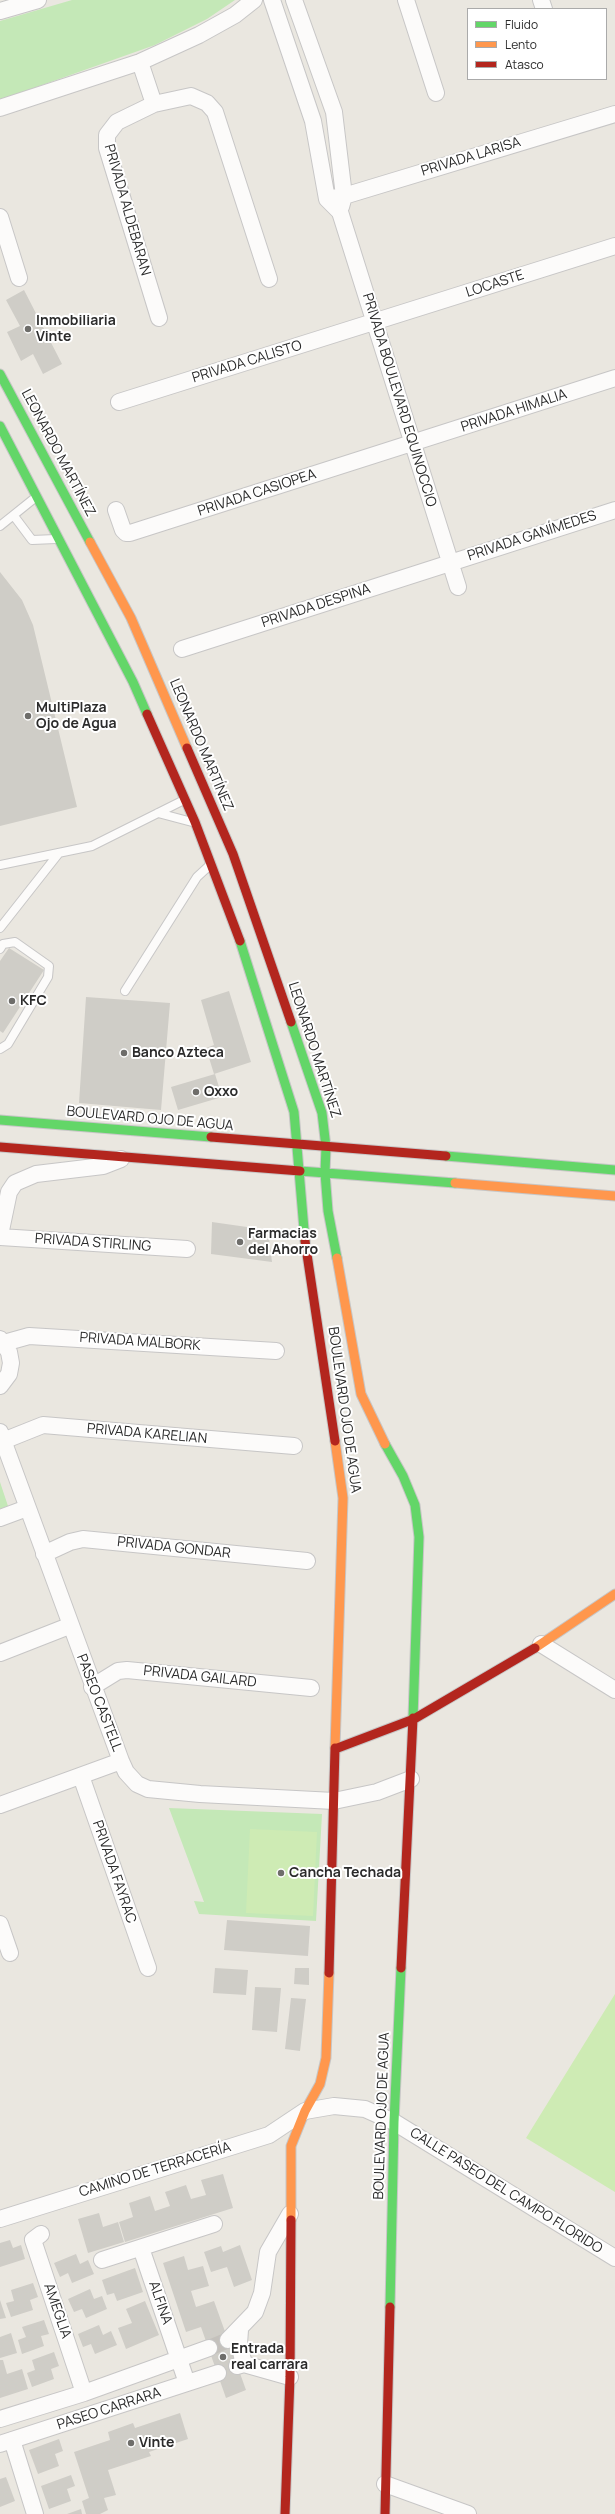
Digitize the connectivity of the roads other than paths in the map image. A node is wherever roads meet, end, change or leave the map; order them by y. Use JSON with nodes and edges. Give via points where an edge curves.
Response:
{"nodes":[{"id":1,"x":254,"y":0,"type":"edge"},
{"id":2,"x":272,"y":0,"type":"edge"},
{"id":3,"x":294,"y":0,"type":"edge"},
{"id":4,"x":406,"y":0,"type":"edge"},
{"id":5,"x":34,"y":1,"type":"edge"},
{"id":6,"x":0,"y":11,"type":"edge"},
{"id":7,"x":140,"y":62,"type":"junction"},
{"id":8,"x":436,"y":93,"type":"dead end"},
{"id":9,"x":154,"y":104,"type":"junction"},
{"id":10,"x":0,"y":108,"type":"edge"},
{"id":11,"x":615,"y":114,"type":"edge"},
{"id":12,"x":344,"y":196,"type":"junction"},
{"id":13,"x":327,"y":199,"type":"junction"},
{"id":14,"x":340,"y":212,"type":"junction"},
{"id":15,"x":0,"y":217,"type":"edge"},
{"id":16,"x":615,"y":246,"type":"edge"},
{"id":17,"x":6,"y":260,"type":"edge"},
{"id":18,"x":19,"y":278,"type":"dead end"},
{"id":19,"x":269,"y":279,"type":"dead end"},
{"id":20,"x":159,"y":318,"type":"dead end"},
{"id":21,"x":374,"y":322,"type":"junction"},
{"id":22,"x":0,"y":374,"type":"edge"},
{"id":23,"x":615,"y":378,"type":"edge"},
{"id":24,"x":119,"y":402,"type":"dead end"},
{"id":25,"x":0,"y":426,"type":"edge"},
{"id":26,"x":21,"y":441,"type":"junction"},
{"id":27,"x":413,"y":444,"type":"junction"},
{"id":28,"x":0,"y":450,"type":"edge"},
{"id":29,"x":36,"y":496,"type":"junction"},
{"id":30,"x":116,"y":510,"type":"dead end"},
{"id":31,"x":615,"y":510,"type":"edge"},
{"id":32,"x":14,"y":516,"type":"junction"},
{"id":33,"x":0,"y":526,"type":"edge"},
{"id":34,"x":59,"y":539,"type":"junction"},
{"id":35,"x":450,"y":563,"type":"junction"},
{"id":36,"x":458,"y":587,"type":"dead end"},
{"id":37,"x":182,"y":649,"type":"dead end"},
{"id":38,"x":195,"y":765,"type":"junction"},
{"id":39,"x":185,"y":800,"type":"junction"},
{"id":40,"x":158,"y":813,"type":"junction"},
{"id":41,"x":195,"y":822,"type":"junction"},
{"id":42,"x":221,"y":825,"type":"junction"},
{"id":43,"x":59,"y":853,"type":"junction"},
{"id":44,"x":211,"y":864,"type":"junction"},
{"id":45,"x":0,"y":865,"type":"edge"},
{"id":46,"x":0,"y":928,"type":"edge"},
{"id":47,"x":0,"y":949,"type":"edge"},
{"id":48,"x":124,"y":991,"type":"dead end"},
{"id":49,"x":0,"y":1049,"type":"edge"},
{"id":50,"x":0,"y":1120,"type":"edge"},
{"id":51,"x":298,"y":1145,"type":"junction"},
{"id":52,"x":0,"y":1147,"type":"edge"},
{"id":53,"x":326,"y":1147,"type":"junction"},
{"id":54,"x":131,"y":1156,"type":"junction"},
{"id":55,"x":615,"y":1170,"type":"edge"},
{"id":56,"x":298,"y":1172,"type":"junction"},
{"id":57,"x":325,"y":1173,"type":"junction"},
{"id":58,"x":615,"y":1196,"type":"edge"},
{"id":59,"x":0,"y":1236,"type":"edge"},
{"id":60,"x":187,"y":1249,"type":"dead end"},
{"id":61,"x":2,"y":1341,"type":"edge"},
{"id":62,"x":276,"y":1351,"type":"dead end"},
{"id":63,"x":0,"y":1386,"type":"edge"},
{"id":64,"x":2,"y":1437,"type":"edge"},
{"id":65,"x":294,"y":1446,"type":"dead end"},
{"id":66,"x":27,"y":1508,"type":"junction"},
{"id":67,"x":0,"y":1518,"type":"edge"},
{"id":68,"x":44,"y":1554,"type":"junction"},
{"id":69,"x":307,"y":1561,"type":"dead end"},
{"id":70,"x":615,"y":1594,"type":"edge"},
{"id":71,"x":70,"y":1626,"type":"junction"},
{"id":72,"x":541,"y":1644,"type":"junction"},
{"id":73,"x":0,"y":1654,"type":"edge"},
{"id":74,"x":92,"y":1687,"type":"junction"},
{"id":75,"x":311,"y":1688,"type":"dead end"},
{"id":76,"x":615,"y":1690,"type":"edge"},
{"id":77,"x":414,"y":1719,"type":"junction"},
{"id":78,"x":335,"y":1749,"type":"junction"},
{"id":79,"x":121,"y":1761,"type":"junction"},
{"id":80,"x":81,"y":1776,"type":"junction"},
{"id":81,"x":410,"y":1779,"type":"junction"},
{"id":82,"x":334,"y":1802,"type":"junction"},
{"id":83,"x":0,"y":1805,"type":"edge"},
{"id":84,"x":0,"y":1924,"type":"edge"},
{"id":85,"x":10,"y":1953,"type":"dead end"},
{"id":86,"x":148,"y":1968,"type":"dead end"},
{"id":87,"x":305,"y":2111,"type":"junction"},
{"id":88,"x":394,"y":2122,"type":"junction"},
{"id":89,"x":290,"y":2214,"type":"junction"},
{"id":90,"x":0,"y":2219,"type":"edge"},
{"id":91,"x":214,"y":2224,"type":"dead end"},
{"id":92,"x":41,"y":2234,"type":"dead end"},
{"id":93,"x":141,"y":2248,"type":"junction"},
{"id":94,"x":615,"y":2258,"type":"edge"},
{"id":95,"x":102,"y":2260,"type":"dead end"},
{"id":96,"x":240,"y":2330,"type":"junction"},
{"id":97,"x":228,"y":2340,"type":"tunnel mouth"},
{"id":98,"x":209,"y":2348,"type":"tunnel mouth"},
{"id":99,"x":179,"y":2359,"type":"junction"},
{"id":100,"x":218,"y":2373,"type":"dead end"},
{"id":101,"x":290,"y":2377,"type":"junction"},
{"id":102,"x":187,"y":2383,"type":"junction"},
{"id":103,"x":84,"y":2393,"type":"junction"},
{"id":104,"x":0,"y":2419,"type":"edge"},
{"id":105,"x":6,"y":2442,"type":"edge"},
{"id":106,"x":386,"y":2484,"type":"junction"},
{"id":107,"x":35,"y":2514,"type":"edge"},
{"id":108,"x":285,"y":2514,"type":"edge"},
{"id":109,"x":384,"y":2514,"type":"edge"},
{"id":110,"x":468,"y":2514,"type":"edge"}],
"edges":[{"from":1,"to":7,"type":"street","via":[[235,15],[199,35]]},
{"from":2,"to":13,"type":"street","via":[[313,121]]},
{"from":3,"to":12,"type":"street","via":[[334,112]]},
{"from":4,"to":8,"type":"street"},
{"from":5,"to":6,"type":"street"},
{"from":7,"to":9,"type":"street"},
{"from":7,"to":10,"type":"street"},
{"from":9,"to":19,"type":"street","name":"PRIVADA ALDEBARAN","via":[[191,96],[207,103],[215,112]]},
{"from":9,"to":20,"type":"street","name":"PRIVADA ALDEBARAN","via":[[117,122],[107,135],[107,148]]},
{"from":11,"to":12,"type":"street","name":"PRIVADA LARISA"},
{"from":12,"to":13,"type":"street","name":"PRIVADA LARISA"},
{"from":12,"to":14,"type":"street"},
{"from":13,"to":14,"type":"street","name":"PRIVADA BOULEVARD EQUINOCCIO"},
{"from":14,"to":21,"type":"street","name":"PRIVADA BOULEVARD EQUINOCCIO"},
{"from":15,"to":17,"type":"street"},
{"from":16,"to":21,"type":"street","name":"LOCASTE"},
{"from":17,"to":18,"type":"street"},
{"from":21,"to":24,"type":"street","name":"PRIVADA CALISTO"},
{"from":21,"to":27,"type":"street","name":"PRIVADA BOULEVARD EQUINOCCIO"},
{"from":22,"to":26,"type":"street","name":"LEONARDO MARTÍNEZ"},
{"from":23,"to":27,"type":"street","name":"PRIVADA HIMALIA"},
{"from":25,"to":26,"type":"street","name":"LEONARDO MARTÍNEZ"},
{"from":26,"to":28,"type":"lane"},
{"from":26,"to":29,"type":"street","name":"LEONARDO MARTÍNEZ"},
{"from":26,"to":38,"type":"street","name":"LEONARDO MARTÍNEZ","via":[[131,618]]},
{"from":27,"to":30,"type":"street","name":"PRIVADA CASIOPEA","via":[[130,533],[123,530]]},
{"from":27,"to":35,"type":"street","name":"PRIVADA BOULEVARD EQUINOCCIO"},
{"from":29,"to":32,"type":"lane"},
{"from":29,"to":34,"type":"street","name":"LEONARDO MARTÍNEZ"},
{"from":31,"to":35,"type":"street","name":"PRIVADA GANÍMEDES"},
{"from":32,"to":33,"type":"lane"},
{"from":32,"to":34,"type":"lane","via":[[32,540]]},
{"from":34,"to":39,"type":"street","name":"LEONARDO MARTÍNEZ","via":[[133,682]]},
{"from":35,"to":36,"type":"street","name":"PRIVADA BOULEVARD EQUINOCCIO"},
{"from":35,"to":37,"type":"street","name":"PRIVADA DESPINA"},
{"from":38,"to":39,"type":"street"},
{"from":38,"to":42,"type":"street","name":"LEONARDO MARTÍNEZ"},
{"from":39,"to":40,"type":"lane"},
{"from":39,"to":41,"type":"street","name":"LEONARDO MARTÍNEZ"},
{"from":39,"to":42,"type":"street"},
{"from":40,"to":41,"type":"lane"},
{"from":40,"to":43,"type":"lane","via":[[92,846]]},
{"from":41,"to":44,"type":"street","name":"LEONARDO MARTÍNEZ"},
{"from":42,"to":53,"type":"street","name":"LEONARDO MARTÍNEZ","via":[[254,911],[322,1113]]},
{"from":43,"to":45,"type":"lane"},
{"from":43,"to":46,"type":"lane"},
{"from":44,"to":48,"type":"lane","via":[[197,877]]},
{"from":44,"to":51,"type":"street","name":"LEONARDO MARTÍNEZ","via":[[233,920],[289,1097]]},
{"from":47,"to":49,"type":"lane","via":[[3,944],[15,942],[50,966],[48,977],[8,1044]]},
{"from":50,"to":51,"type":"street","name":"BOULEVARD OJO DE AGUA"},
{"from":51,"to":53,"type":"street","name":"BOULEVARD OJO DE AGUA"},
{"from":51,"to":56,"type":"street","name":"BOULEVARD OJO DE AGUA"},
{"from":52,"to":54,"type":"street"},
{"from":53,"to":55,"type":"street","name":"BOULEVARD OJO DE AGUA"},
{"from":53,"to":57,"type":"street","name":"BOULEVARD OJO DE AGUA"},
{"from":54,"to":56,"type":"street"},
{"from":54,"to":59,"type":"street","via":[[103,1166],[36,1174],[15,1183],[9,1192]]},
{"from":56,"to":57,"type":"street"},
{"from":56,"to":78,"type":"street","name":"BOULEVARD OJO DE AGUA","via":[[301,1214],[343,1498]]},
{"from":57,"to":58,"type":"street"},
{"from":57,"to":77,"type":"street","name":"BOULEVARD OJO DE AGUA","via":[[328,1211],[361,1394],[415,1505],[418,1537]]},
{"from":59,"to":60,"type":"street","name":"PRIVADA STIRLING"},
{"from":61,"to":62,"type":"street","name":"PRIVADA MALBORK","via":[[29,1336]]},
{"from":61,"to":63,"type":"street","via":[[10,1352],[11,1363],[9,1374]]},
{"from":64,"to":65,"type":"street","name":"PRIVADA KARELIAN","via":[[43,1426]]},
{"from":64,"to":66,"type":"street","name":"PASEO CASTELL"},
{"from":66,"to":67,"type":"street"},
{"from":66,"to":68,"type":"street","name":"PASEO CASTELL"},
{"from":68,"to":69,"type":"street","name":"PRIVADA GONDAR","via":[[83,1539]]},
{"from":68,"to":71,"type":"street","name":"PASEO CASTELL"},
{"from":70,"to":72,"type":"street"},
{"from":71,"to":73,"type":"street"},
{"from":71,"to":74,"type":"street","name":"PASEO CASTELL"},
{"from":72,"to":76,"type":"street"},
{"from":72,"to":77,"type":"street"},
{"from":74,"to":75,"type":"street","name":"PRIVADA GAILARD","via":[[118,1671],[128,1670]]},
{"from":74,"to":79,"type":"street","name":"PASEO CASTELL"},
{"from":77,"to":78,"type":"street"},
{"from":77,"to":81,"type":"street","name":"BOULEVARD OJO DE AGUA"},
{"from":78,"to":82,"type":"street","name":"BOULEVARD OJO DE AGUA"},
{"from":79,"to":80,"type":"street"},
{"from":79,"to":82,"type":"street","name":"PASEO CASTELL","via":[[126,1772],[137,1784],[148,1789]]},
{"from":80,"to":83,"type":"street"},
{"from":80,"to":86,"type":"street","name":"PRIVADA FAYRAC"},
{"from":81,"to":82,"type":"street","name":"PASEO CASTELL","via":[[377,1792]]},
{"from":81,"to":88,"type":"street","name":"BOULEVARD OJO DE AGUA"},
{"from":82,"to":87,"type":"street","name":"BOULEVARD OJO DE AGUA","via":[[326,2058],[320,2084]]},
{"from":84,"to":85,"type":"street"},
{"from":87,"to":88,"type":"street","name":"CALLE PASEO DEL CAMPO FLORIDO","via":[[334,2106],[365,2109]]},
{"from":87,"to":89,"type":"street","name":"BOULEVARD OJO DE AGUA","via":[[291,2146]]},
{"from":87,"to":90,"type":"street","name":"CAMINO DE TERRACERÍA","via":[[269,2135]]},
{"from":88,"to":94,"type":"street","name":"CALLE PASEO DEL CAMPO FLORIDO"},
{"from":88,"to":106,"type":"street","name":"BOULEVARD OJO DE AGUA"},
{"from":89,"to":96,"type":"street","via":[[268,2252],[262,2293],[255,2312]]},
{"from":89,"to":101,"type":"street","name":"BOULEVARD OJO DE AGUA"},
{"from":91,"to":93,"type":"street"},
{"from":92,"to":103,"type":"street","name":"AMEGLIA","via":[[34,2236],[33,2240]]},
{"from":93,"to":95,"type":"street"},
{"from":93,"to":99,"type":"street","name":"ALFINA"},
{"from":96,"to":97,"type":"street"},
{"from":96,"to":101,"type":"street","via":[[238,2344],[241,2365]]},
{"from":98,"to":99,"type":"street","name":"PASEO CARRARA"},
{"from":99,"to":102,"type":"street","name":"ALFINA"},
{"from":99,"to":103,"type":"street","name":"PASEO CARRARA"},
{"from":100,"to":102,"type":"street","name":"PASEO CARRARA"},
{"from":101,"to":108,"type":"street","name":"BOULEVARD OJO DE AGUA"},
{"from":102,"to":105,"type":"street","name":"PASEO CARRARA"},
{"from":103,"to":104,"type":"street","name":"PASEO CARRARA"},
{"from":105,"to":107,"type":"street"},
{"from":106,"to":109,"type":"street","name":"BOULEVARD OJO DE AGUA"},
{"from":106,"to":110,"type":"street"}]}
